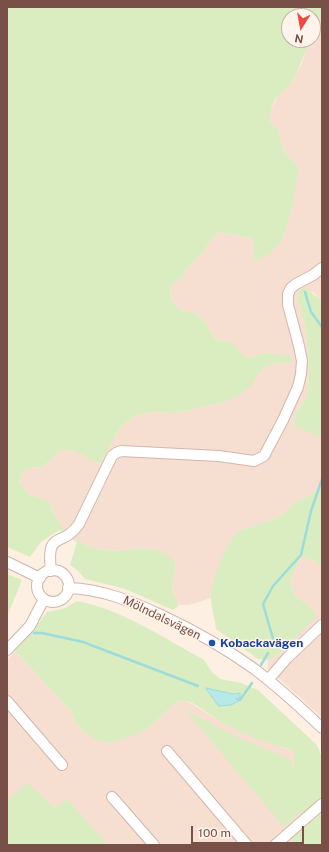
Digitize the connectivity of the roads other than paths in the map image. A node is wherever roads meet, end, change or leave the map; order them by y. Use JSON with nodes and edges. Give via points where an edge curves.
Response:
{"nodes":[{"id":1,"x":322,"y":268,"type":"edge"},
{"id":2,"x":7,"y":562,"type":"edge"},
{"id":3,"x":51,"y":571,"type":"junction"},
{"id":4,"x":40,"y":578,"type":"junction"},
{"id":5,"x":68,"y":588,"type":"junction"},
{"id":6,"x":44,"y":599,"type":"junction"},
{"id":7,"x":322,"y":625,"type":"edge"},
{"id":8,"x":7,"y":650,"type":"edge"},
{"id":9,"x":268,"y":680,"type":"junction"},
{"id":10,"x":7,"y":701,"type":"edge"},
{"id":11,"x":322,"y":728,"type":"edge"},
{"id":12,"x":167,"y":752,"type":"dead end"},
{"id":13,"x":62,"y":765,"type":"dead end"},
{"id":14,"x":112,"y":797,"type":"dead end"},
{"id":15,"x":322,"y":804,"type":"edge"},
{"id":16,"x":154,"y":845,"type":"edge"},
{"id":17,"x":247,"y":845,"type":"edge"},
{"id":18,"x":275,"y":845,"type":"edge"}],
"edges":[{"from":1,"to":3,"type":"street","via":[[296,284],[288,294],[288,305],[302,361],[298,387],[264,456],[254,461],[219,456],[116,453],[112,456],[79,524],[74,531],[53,544],[50,555]]},
{"from":2,"to":4,"type":"street"},
{"from":3,"to":4,"type":"street"},
{"from":3,"to":5,"type":"street","via":[[64,575],[68,581]]},
{"from":4,"to":6,"type":"street","via":[[38,591]]},
{"from":5,"to":6,"type":"street","via":[[66,595],[59,600],[50,602]]},
{"from":5,"to":9,"type":"street","name":"Mölndalsvägen","via":[[107,593],[138,604],[195,632],[252,667]]},
{"from":6,"to":8,"type":"street","via":[[30,626]]},
{"from":7,"to":9,"type":"street"},
{"from":9,"to":11,"type":"street","name":"Mölndalsvägen"},
{"from":10,"to":13,"type":"street"},
{"from":12,"to":17,"type":"street"},
{"from":14,"to":16,"type":"street"},
{"from":15,"to":18,"type":"street"}]}
